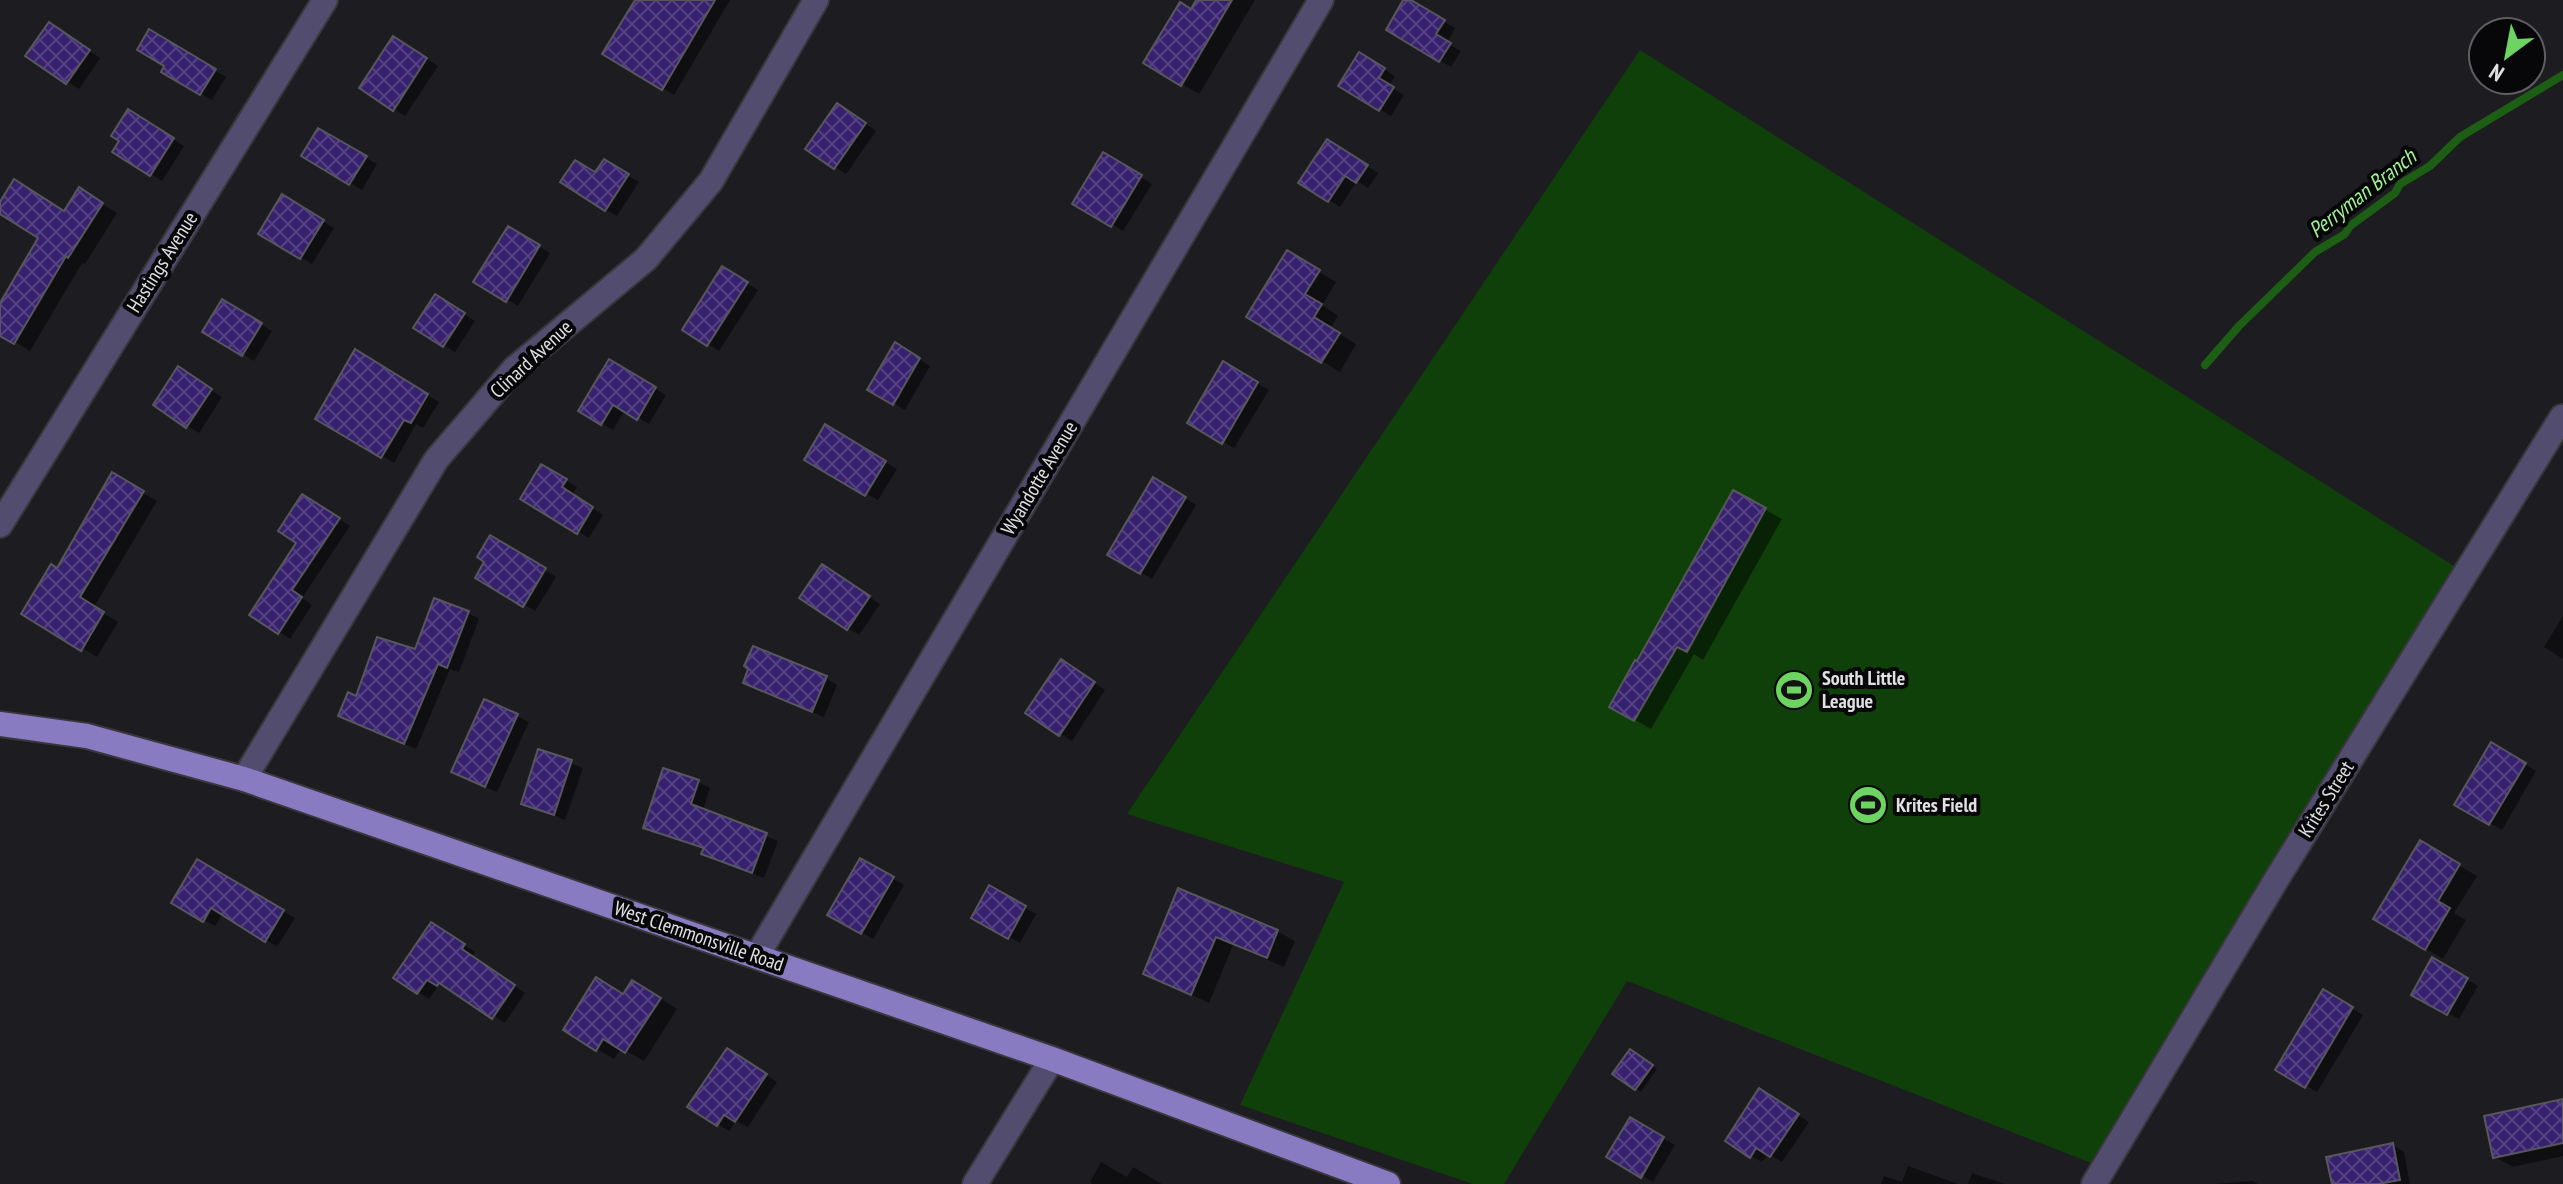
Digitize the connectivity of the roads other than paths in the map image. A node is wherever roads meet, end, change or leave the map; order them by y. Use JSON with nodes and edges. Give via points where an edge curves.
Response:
{"nodes":[{"id":1,"x":325,"y":0,"type":"edge"},
{"id":2,"x":816,"y":0,"type":"edge"},
{"id":3,"x":1321,"y":0,"type":"edge"},
{"id":4,"x":2562,"y":417,"type":"edge"},
{"id":5,"x":0,"y":525,"type":"edge"},
{"id":6,"x":0,"y":724,"type":"edge"},
{"id":7,"x":244,"y":779,"type":"junction"},
{"id":8,"x":757,"y":956,"type":"junction"},
{"id":9,"x":1052,"y":1059,"type":"junction"},
{"id":10,"x":975,"y":1184,"type":"edge"},
{"id":11,"x":1388,"y":1184,"type":"edge"},
{"id":12,"x":2094,"y":1184,"type":"edge"}],
"edges":[{"from":1,"to":5,"type":"street","name":"Hastings Avenue"},
{"from":2,"to":7,"type":"street","name":"Clinard Avenue","via":[[711,181],[646,259],[514,369],[436,460]]},
{"from":3,"to":8,"type":"street","name":"Wyandotte Avenue"},
{"from":4,"to":12,"type":"street","name":"Krites Street"},
{"from":6,"to":7,"type":"main road","name":"West Clemmonsville Road","via":[[87,736]]},
{"from":7,"to":8,"type":"main road","name":"West Clemmonsville Road"},
{"from":8,"to":9,"type":"main road","name":"West Clemmonsville Road"},
{"from":9,"to":10,"type":"street"},
{"from":9,"to":11,"type":"main road","name":"West Clemmonsville Road"}]}
